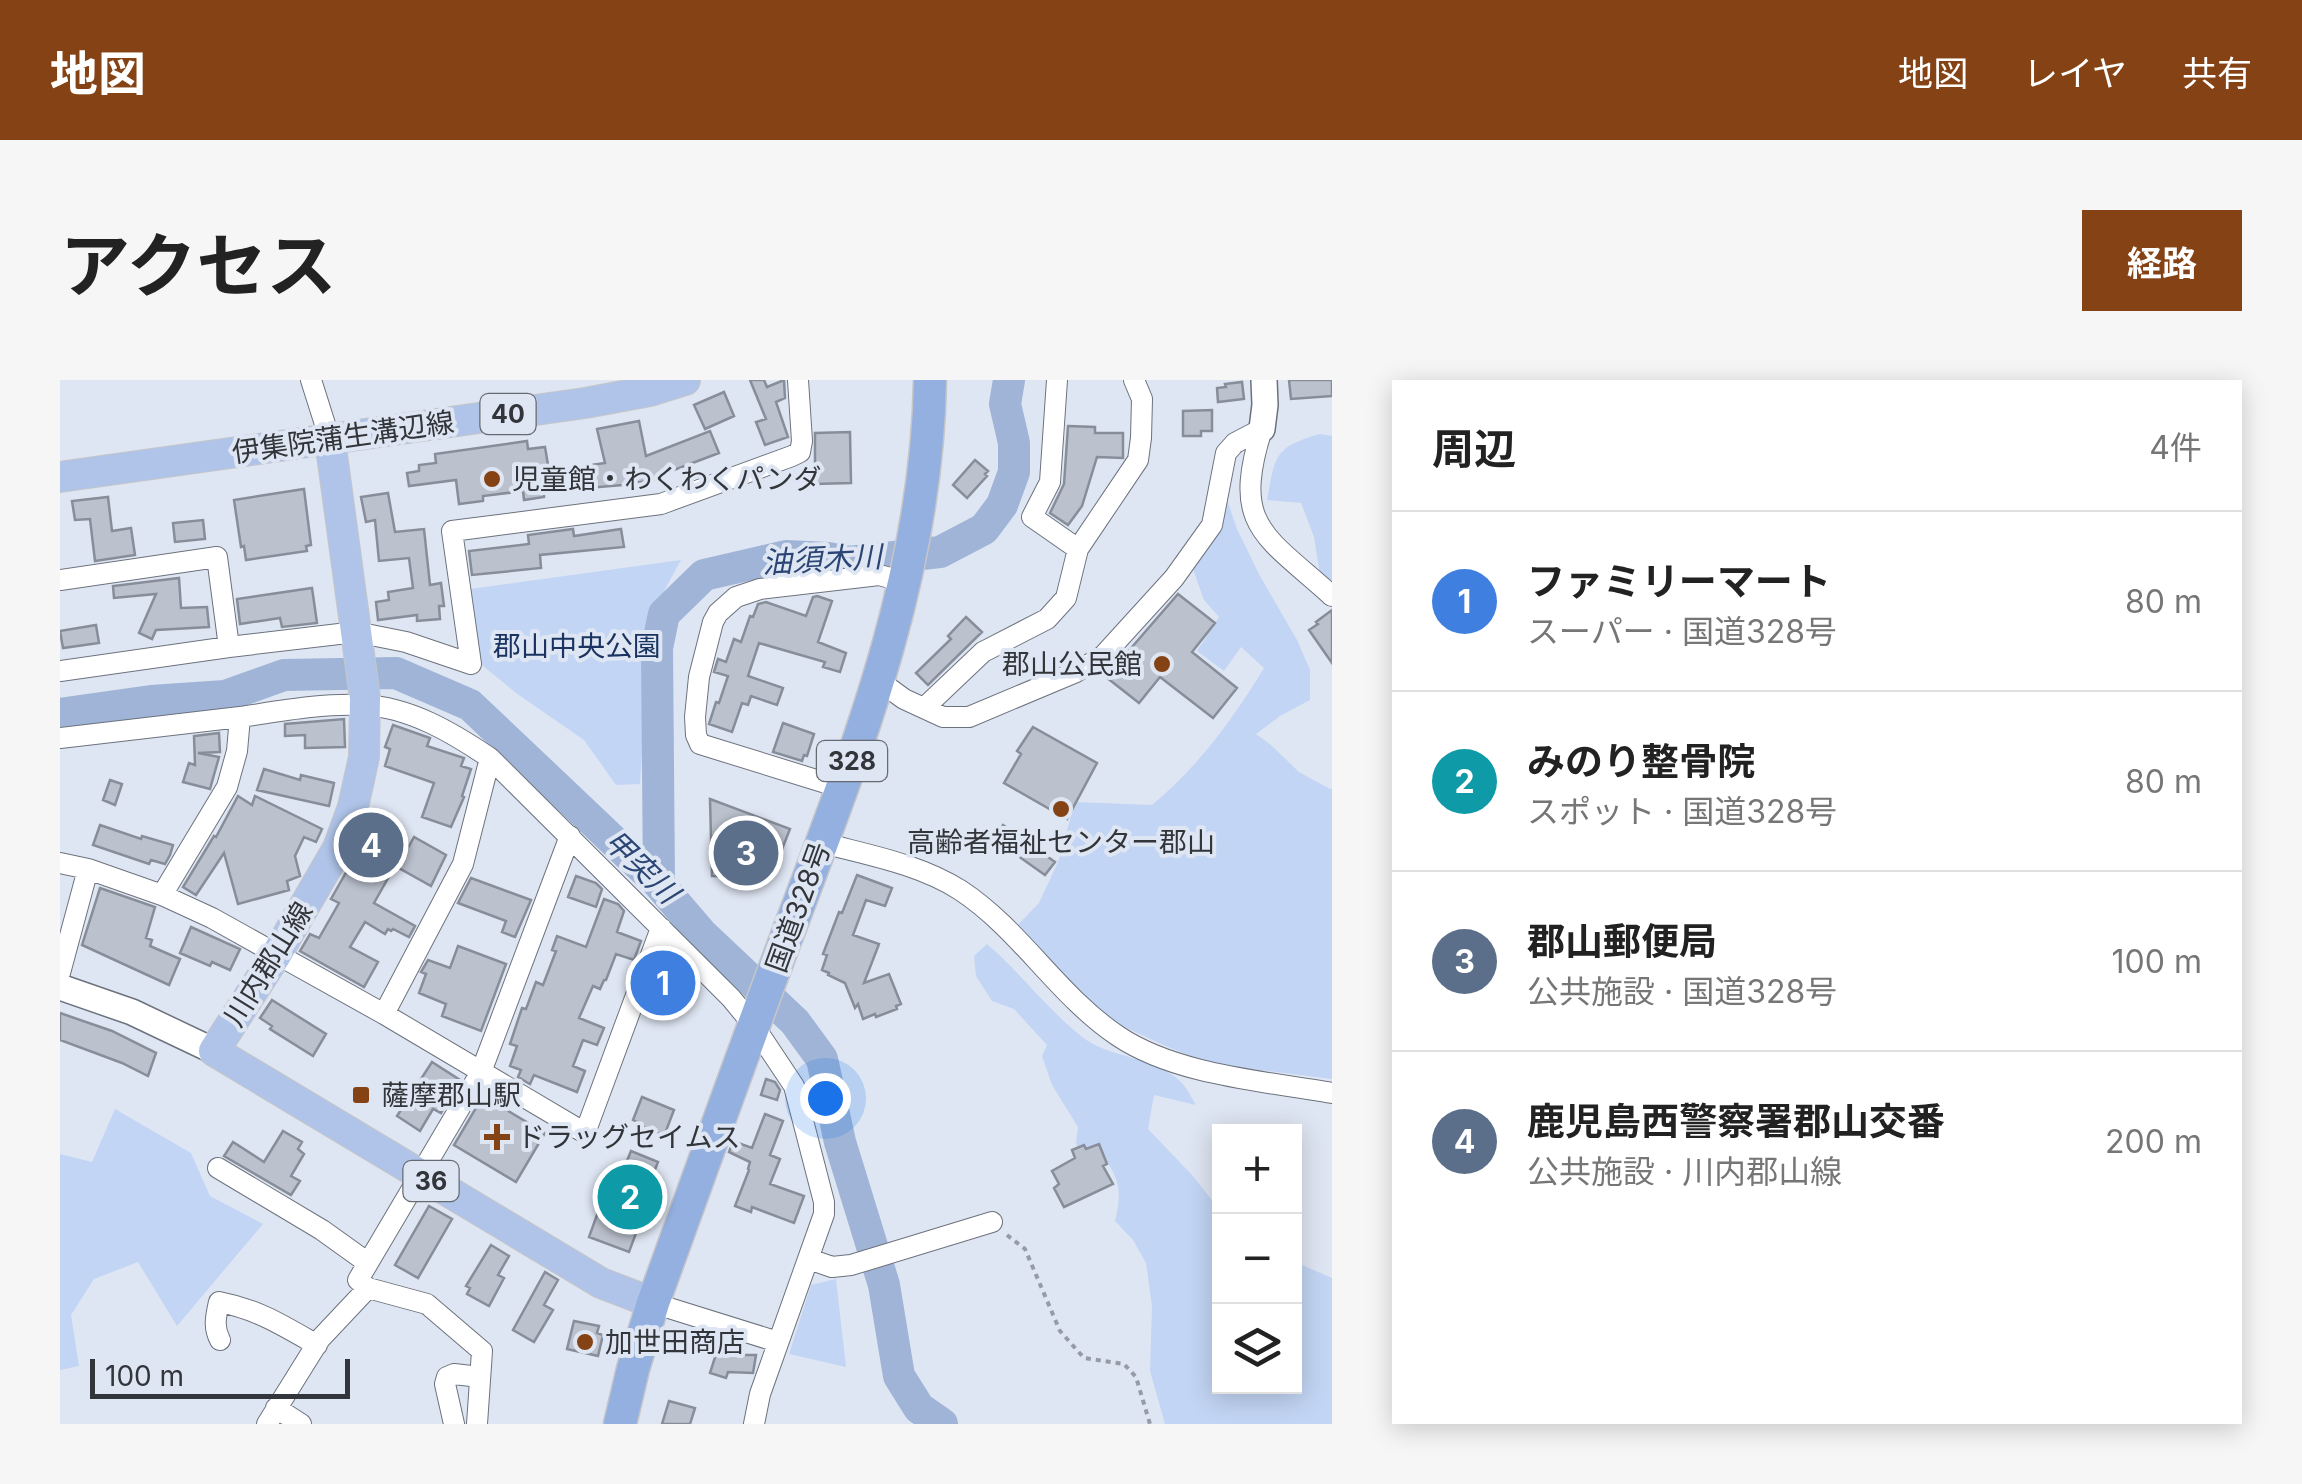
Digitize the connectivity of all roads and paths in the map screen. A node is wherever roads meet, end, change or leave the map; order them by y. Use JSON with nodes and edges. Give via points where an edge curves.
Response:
{"nodes":[{"id":1,"x":311,"y":380,"type":"edge"},
{"id":2,"x":684,"y":380,"type":"edge"},
{"id":3,"x":798,"y":380,"type":"edge"},
{"id":4,"x":930,"y":380,"type":"edge"},
{"id":5,"x":1057,"y":380,"type":"edge"},
{"id":6,"x":1134,"y":380,"type":"edge"},
{"id":7,"x":1264,"y":380,"type":"edge"},
{"id":8,"x":1262,"y":429,"type":"junction"},
{"id":9,"x":330,"y":440,"type":"junction"},
{"id":10,"x":60,"y":476,"type":"edge"},
{"id":11,"x":1078,"y":549,"type":"junction"},
{"id":12,"x":906,"y":579,"type":"junction"},
{"id":13,"x":60,"y":580,"type":"edge"},
{"id":14,"x":1332,"y":596,"type":"edge"},
{"id":15,"x":357,"y":637,"type":"junction"},
{"id":16,"x":229,"y":646,"type":"junction"},
{"id":17,"x":60,"y":671,"type":"edge"},
{"id":18,"x":878,"y":680,"type":"junction"},
{"id":19,"x":366,"y":701,"type":"junction"},
{"id":20,"x":924,"y":708,"type":"junction"},
{"id":21,"x":240,"y":716,"type":"junction"},
{"id":22,"x":60,"y":738,"type":"edge"},
{"id":23,"x":490,"y":758,"type":"junction"},
{"id":24,"x":842,"y":788,"type":"junction"},
{"id":25,"x":570,"y":836,"type":"junction"},
{"id":26,"x":822,"y":842,"type":"junction"},
{"id":27,"x":60,"y":863,"type":"edge"},
{"id":28,"x":88,"y":869,"type":"junction"},
{"id":29,"x":162,"y":895,"type":"junction"},
{"id":30,"x":661,"y":928,"type":"junction"},
{"id":31,"x":276,"y":955,"type":"junction"},
{"id":32,"x":60,"y":974,"type":"edge"},
{"id":33,"x":60,"y":987,"type":"edge"},
{"id":34,"x":384,"y":1014,"type":"junction"},
{"id":35,"x":756,"y":1022,"type":"junction"},
{"id":36,"x":214,"y":1051,"type":"junction"},
{"id":37,"x":481,"y":1072,"type":"junction"},
{"id":38,"x":1332,"y":1092,"type":"edge"},
{"id":39,"x":218,"y":1168,"type":"dead end"},
{"id":40,"x":420,"y":1174,"type":"junction"},
{"id":41,"x":992,"y":1222,"type":"joint"},
{"id":42,"x":809,"y":1259,"type":"junction"},
{"id":43,"x":368,"y":1263,"type":"junction"},
{"id":44,"x":368,"y":1288,"type":"junction"},
{"id":45,"x":653,"y":1303,"type":"junction"},
{"id":46,"x":220,"y":1340,"type":"dead end"},
{"id":47,"x":778,"y":1342,"type":"junction"},
{"id":48,"x":317,"y":1344,"type":"junction"},
{"id":49,"x":480,"y":1376,"type":"junction"},
{"id":50,"x":271,"y":1416,"type":"edge"},
{"id":51,"x":301,"y":1424,"type":"edge"},
{"id":52,"x":454,"y":1424,"type":"edge"},
{"id":53,"x":477,"y":1424,"type":"edge"},
{"id":54,"x":620,"y":1424,"type":"edge"},
{"id":55,"x":754,"y":1424,"type":"edge"},
{"id":56,"x":1150,"y":1424,"type":"edge"}],
"edges":[{"from":1,"to":9,"type":"street"},
{"from":2,"to":9,"type":"main road","name":"伊集院蒲生溝辺線","number":"40","via":[[585,403]]},
{"from":3,"to":15,"type":"street","via":[[802,441],[792,456],[661,504],[452,531],[471,664],[406,642]]},
{"from":4,"to":12,"type":"highway","name":"国道328号","number":"328"},
{"from":5,"to":11,"type":"street","via":[[1050,482],[1032,518]]},
{"from":6,"to":11,"type":"street","via":[[1142,398],[1138,460]]},
{"from":7,"to":8,"type":"street"},
{"from":8,"to":14,"type":"street","via":[[1250,477],[1252,513],[1268,540]]},
{"from":8,"to":20,"type":"street","via":[[1226,453],[1212,524],[1103,656],[969,717],[942,717]]},
{"from":9,"to":10,"type":"main road","name":"伊集院蒲生溝辺線","number":"40"},
{"from":9,"to":15,"type":"main road","name":"川内郡山線"},
{"from":11,"to":20,"type":"street","via":[[1057,609],[983,652]]},
{"from":12,"to":18,"type":"highway","name":"国道328号","number":"328"},
{"from":12,"to":24,"type":"street","via":[[760,589],[736,597],[713,622],[699,677],[700,744]]},
{"from":13,"to":16,"type":"street","via":[[216,557]]},
{"from":15,"to":16,"type":"street"},
{"from":15,"to":19,"type":"main road","name":"川内郡山線"},
{"from":16,"to":17,"type":"street"},
{"from":18,"to":20,"type":"street"},
{"from":18,"to":24,"type":"highway","name":"国道328号","number":"328"},
{"from":19,"to":21,"type":"street"},
{"from":19,"to":23,"type":"street","via":[[454,734]]},
{"from":19,"to":31,"type":"main road","name":"川内郡山線","via":[[353,807],[338,848]]},
{"from":21,"to":22,"type":"street"},
{"from":21,"to":29,"type":"street","via":[[227,787]]},
{"from":23,"to":25,"type":"street"},
{"from":23,"to":34,"type":"street","via":[[463,864]]},
{"from":24,"to":26,"type":"highway","name":"国道328号","number":"328"},
{"from":25,"to":30,"type":"street"},
{"from":25,"to":37,"type":"street"},
{"from":26,"to":35,"type":"highway","name":"国道328号","number":"328"},
{"from":26,"to":38,"type":"street","via":[[962,891],[1121,1038],[1218,1073]]},
{"from":27,"to":28,"type":"street"},
{"from":28,"to":29,"type":"street"},
{"from":28,"to":32,"type":"street"},
{"from":29,"to":31,"type":"street"},
{"from":30,"to":35,"type":"street"},
{"from":30,"to":37,"type":"street","via":[[585,1133]]},
{"from":31,"to":34,"type":"street"},
{"from":31,"to":36,"type":"main road","name":"川内郡山線"},
{"from":33,"to":36,"type":"street"},
{"from":34,"to":37,"type":"street"},
{"from":35,"to":42,"type":"street","via":[[794,1086],[824,1202]]},
{"from":35,"to":45,"type":"highway","name":"国道328号","number":"328"},
{"from":36,"to":40,"type":"main road","name":"川内郡山線","number":"36"},
{"from":37,"to":40,"type":"street"},
{"from":39,"to":43,"type":"street"},
{"from":40,"to":43,"type":"street"},
{"from":40,"to":45,"type":"main road","name":"川内郡山線","number":"36","via":[[601,1283]]},
{"from":41,"to":42,"type":"street","via":[[852,1265]]},
{"from":41,"to":56,"type":"path","via":[[1025,1250],[1060,1331],[1084,1358],[1124,1364],[1136,1378]]},
{"from":42,"to":47,"type":"street"},
{"from":43,"to":44,"type":"street","via":[[358,1280]]},
{"from":44,"to":48,"type":"street"},
{"from":44,"to":49,"type":"street","via":[[426,1304],[482,1351]]},
{"from":45,"to":47,"type":"street"},
{"from":45,"to":54,"type":"highway","name":"国道328号","number":"328"},
{"from":46,"to":48,"type":"street","via":[[220,1302],[264,1315]]},
{"from":47,"to":55,"type":"street"},
{"from":48,"to":50,"type":"street"},
{"from":49,"to":52,"type":"street","via":[[447,1378]]},
{"from":49,"to":53,"type":"street"},
{"from":50,"to":51,"type":"street"}]}
